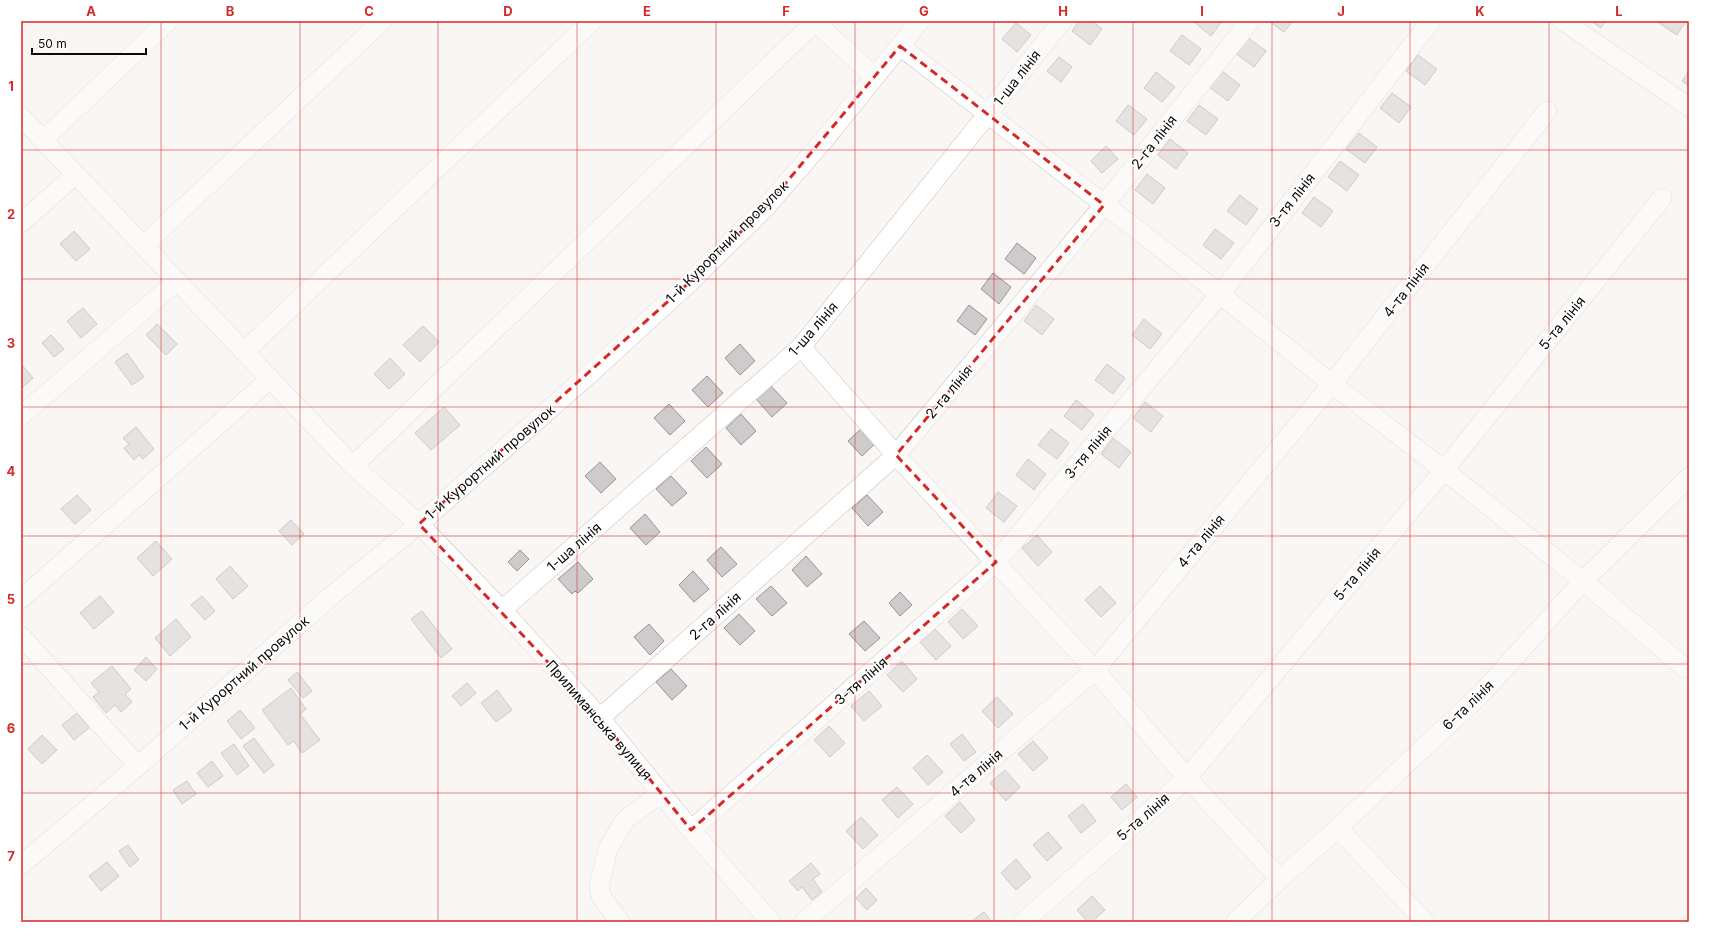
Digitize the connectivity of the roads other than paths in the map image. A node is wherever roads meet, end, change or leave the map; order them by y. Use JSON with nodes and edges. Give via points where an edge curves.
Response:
{"nodes":[{"id":1,"x":168,"y":21,"type":"edge"},
{"id":2,"x":382,"y":21,"type":"edge"},
{"id":3,"x":592,"y":21,"type":"edge"},
{"id":4,"x":920,"y":21,"type":"edge"},
{"id":5,"x":1062,"y":21,"type":"edge"},
{"id":6,"x":1250,"y":21,"type":"edge"},
{"id":7,"x":1431,"y":21,"type":"edge"},
{"id":8,"x":1563,"y":21,"type":"edge"},
{"id":9,"x":814,"y":22,"type":"edge"},
{"id":10,"x":900,"y":46,"type":"junction"},
{"id":11,"x":875,"y":77,"type":"junction"},
{"id":12,"x":1689,"y":106,"type":"edge"},
{"id":13,"x":1547,"y":111,"type":"dead end"},
{"id":14,"x":988,"y":114,"type":"junction"},
{"id":15,"x":21,"y":117,"type":"edge"},
{"id":16,"x":43,"y":140,"type":"junction"},
{"id":17,"x":75,"y":175,"type":"junction"},
{"id":18,"x":1662,"y":198,"type":"dead end"},
{"id":19,"x":1104,"y":205,"type":"junction"},
{"id":20,"x":21,"y":224,"type":"edge"},
{"id":21,"x":144,"y":246,"type":"junction"},
{"id":22,"x":177,"y":281,"type":"junction"},
{"id":23,"x":1220,"y":294,"type":"junction"},
{"id":24,"x":801,"y":348,"type":"junction"},
{"id":25,"x":245,"y":351,"type":"junction"},
{"id":26,"x":270,"y":379,"type":"junction"},
{"id":27,"x":1332,"y":384,"type":"junction"},
{"id":28,"x":21,"y":416,"type":"edge"},
{"id":29,"x":896,"y":455,"type":"junction"},
{"id":30,"x":353,"y":466,"type":"junction"},
{"id":31,"x":1444,"y":470,"type":"junction"},
{"id":32,"x":1689,"y":477,"type":"edge"},
{"id":33,"x":419,"y":524,"type":"junction"},
{"id":34,"x":996,"y":562,"type":"junction"},
{"id":35,"x":1583,"y":581,"type":"junction"},
{"id":36,"x":21,"y":599,"type":"edge"},
{"id":37,"x":502,"y":610,"type":"junction"},
{"id":38,"x":21,"y":636,"type":"edge"},
{"id":39,"x":1685,"y":668,"type":"dead end"},
{"id":40,"x":1094,"y":670,"type":"junction"},
{"id":41,"x":600,"y":718,"type":"junction"},
{"id":42,"x":138,"y":766,"type":"junction"},
{"id":43,"x":1187,"y":778,"type":"junction"},
{"id":44,"x":661,"y":793,"type":"junction"},
{"id":45,"x":1338,"y":828,"type":"junction"},
{"id":46,"x":691,"y":830,"type":"junction"},
{"id":47,"x":21,"y":865,"type":"edge"},
{"id":48,"x":1280,"y":879,"type":"junction"},
{"id":49,"x":620,"y":922,"type":"edge"},
{"id":50,"x":771,"y":922,"type":"edge"},
{"id":51,"x":804,"y":922,"type":"edge"},
{"id":52,"x":1023,"y":922,"type":"edge"},
{"id":53,"x":1236,"y":922,"type":"edge"},
{"id":54,"x":1425,"y":922,"type":"edge"}],
"edges":[{"from":1,"to":16,"type":"street"},
{"from":2,"to":21,"type":"street"},
{"from":3,"to":25,"type":"street"},
{"from":4,"to":10,"type":"street","name":"1-й Курортний провулок"},
{"from":5,"to":14,"type":"street","name":"1-ша лінія"},
{"from":6,"to":19,"type":"street","name":"2-га лінія"},
{"from":7,"to":23,"type":"street","name":"3-тя лінія"},
{"from":8,"to":12,"type":"street"},
{"from":9,"to":11,"type":"street"},
{"from":9,"to":30,"type":"street"},
{"from":10,"to":11,"type":"street","name":"1-й Курортний провулок"},
{"from":10,"to":14,"type":"street"},
{"from":11,"to":33,"type":"street","name":"1-й Курортний провулок","via":[[765,208],[692,280]]},
{"from":13,"to":27,"type":"street","name":"4-та лінія"},
{"from":14,"to":19,"type":"street"},
{"from":14,"to":24,"type":"street","name":"1-ша лінія"},
{"from":15,"to":16,"type":"street","name":"Прилиманська вулиця"},
{"from":16,"to":17,"type":"street","name":"Прилиманська вулиця"},
{"from":17,"to":20,"type":"street"},
{"from":17,"to":21,"type":"street","name":"Прилиманська вулиця"},
{"from":18,"to":31,"type":"street","name":"5-та лінія"},
{"from":19,"to":23,"type":"street"},
{"from":19,"to":29,"type":"street","name":"2-га лінія"},
{"from":21,"to":22,"type":"street","name":"Прилиманська вулиця"},
{"from":22,"to":25,"type":"street","name":"Прилиманська вулиця"},
{"from":22,"to":28,"type":"street"},
{"from":23,"to":27,"type":"street"},
{"from":23,"to":34,"type":"street","name":"3-тя лінія"},
{"from":24,"to":29,"type":"street"},
{"from":24,"to":37,"type":"street","name":"1-ша лінія"},
{"from":25,"to":26,"type":"street","name":"Прилиманська вулиця"},
{"from":26,"to":30,"type":"street","name":"Прилиманська вулиця"},
{"from":26,"to":36,"type":"street"},
{"from":27,"to":31,"type":"street"},
{"from":27,"to":40,"type":"street","name":"4-та лінія"},
{"from":29,"to":34,"type":"street"},
{"from":29,"to":41,"type":"street","name":"2-га лінія"},
{"from":30,"to":33,"type":"street","name":"Прилиманська вулиця"},
{"from":31,"to":35,"type":"street"},
{"from":31,"to":43,"type":"street","name":"5-та лінія"},
{"from":32,"to":35,"type":"street","name":"6-та лінія"},
{"from":33,"to":37,"type":"street","name":"Прилиманська вулиця"},
{"from":33,"to":42,"type":"street","name":"1-й Курортний провулок","via":[[331,596]]},
{"from":34,"to":40,"type":"street"},
{"from":34,"to":46,"type":"street","name":"3-тя лінія"},
{"from":35,"to":39,"type":"street"},
{"from":35,"to":45,"type":"street","name":"6-та лінія","via":[[1483,692]]},
{"from":37,"to":41,"type":"street","name":"Прилиманська вулиця"},
{"from":38,"to":42,"type":"street"},
{"from":40,"to":43,"type":"street"},
{"from":40,"to":51,"type":"street","name":"4-та лінія"},
{"from":41,"to":44,"type":"street","name":"Прилиманська вулиця"},
{"from":42,"to":47,"type":"street","name":"1-й Курортний провулок"},
{"from":43,"to":48,"type":"street"},
{"from":43,"to":52,"type":"street","name":"5-та лінія"},
{"from":44,"to":46,"type":"street","name":"Прилиманська вулиця"},
{"from":44,"to":49,"type":"street","via":[[625,820],[608,849],[599,886],[601,896]]},
{"from":45,"to":48,"type":"street","name":"6-та лінія"},
{"from":45,"to":54,"type":"street"},
{"from":46,"to":50,"type":"street","name":"Прилиманська вулиця"},
{"from":48,"to":53,"type":"street","name":"6-та лінія"}]}
